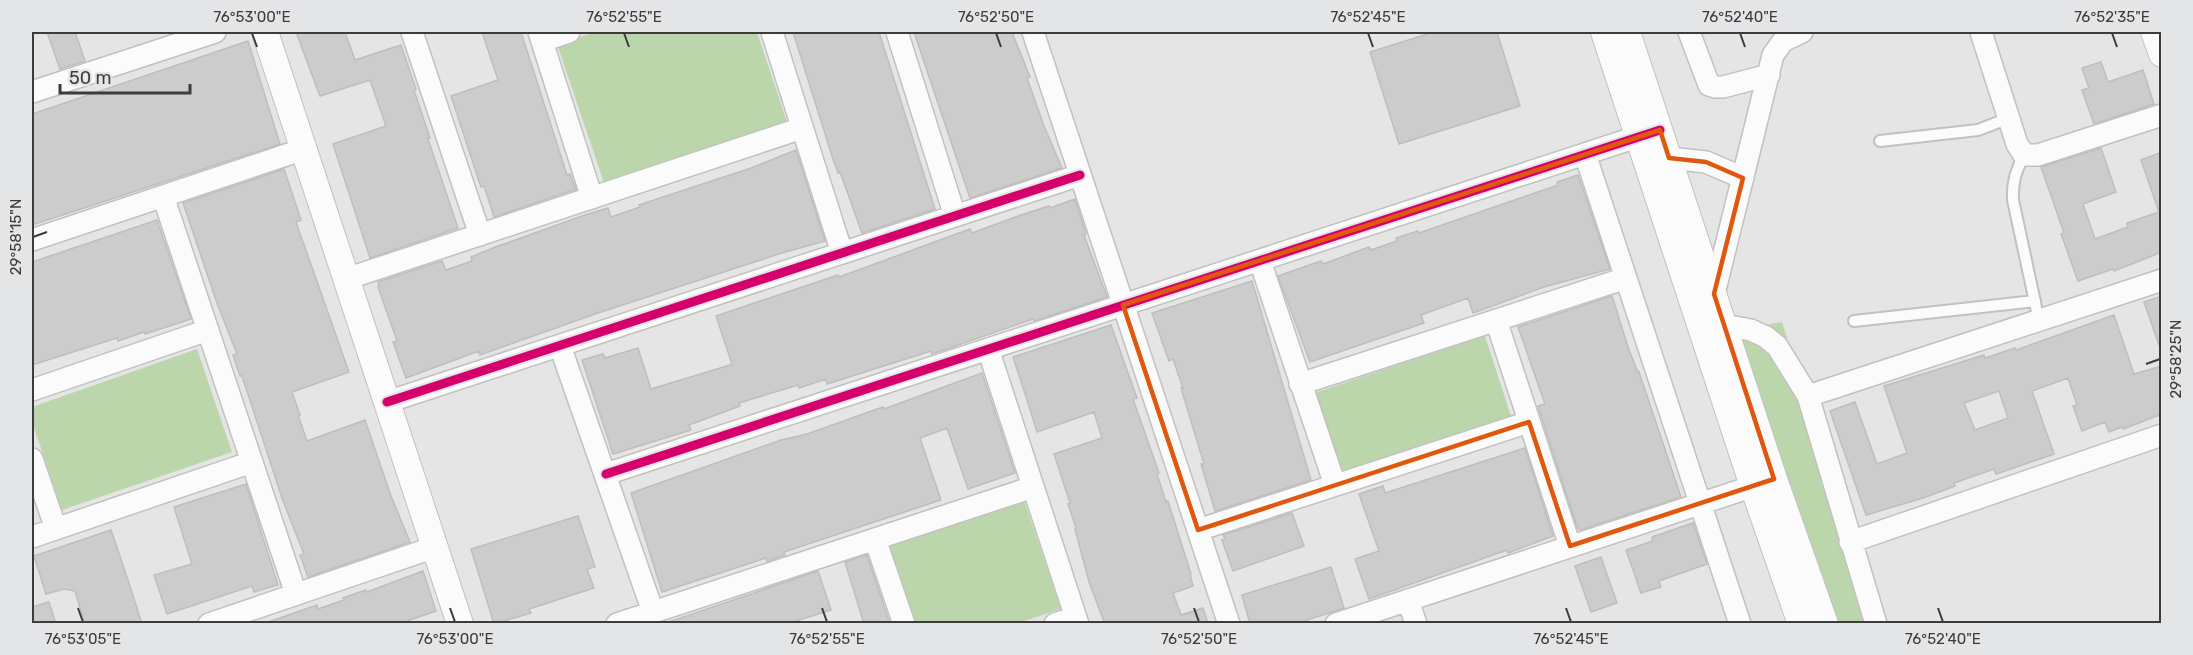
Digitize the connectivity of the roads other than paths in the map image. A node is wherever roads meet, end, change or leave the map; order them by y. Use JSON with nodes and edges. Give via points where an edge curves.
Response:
{"nodes":[{"id":1,"x":215,"y":32,"type":"edge"},
{"id":2,"x":265,"y":32,"type":"edge"},
{"id":3,"x":412,"y":32,"type":"edge"},
{"id":4,"x":569,"y":32,"type":"edge"},
{"id":5,"x":772,"y":32,"type":"edge"},
{"id":6,"x":897,"y":32,"type":"edge"},
{"id":7,"x":1033,"y":32,"type":"edge"},
{"id":8,"x":1604,"y":32,"type":"edge"},
{"id":9,"x":1628,"y":32,"type":"edge"},
{"id":10,"x":1689,"y":32,"type":"edge"},
{"id":11,"x":1802,"y":32,"type":"edge"},
{"id":12,"x":1981,"y":32,"type":"edge"},
{"id":13,"x":2154,"y":32,"type":"edge"},
{"id":14,"x":540,"y":36,"type":"edge"},
{"id":15,"x":2162,"y":54,"type":"edge"},
{"id":16,"x":1768,"y":75,"type":"junction"},
{"id":17,"x":32,"y":92,"type":"edge"},
{"id":18,"x":2162,"y":115,"type":"edge"},
{"id":19,"x":2009,"y":118,"type":"junction"},
{"id":20,"x":802,"y":128,"type":"junction"},
{"id":21,"x":1649,"y":133,"type":"junction"},
{"id":22,"x":1880,"y":141,"type":"dead end"},
{"id":23,"x":304,"y":149,"type":"junction"},
{"id":24,"x":1585,"y":154,"type":"junction"},
{"id":25,"x":2024,"y":155,"type":"junction"},
{"id":26,"x":1669,"y":158,"type":"junction"},
{"id":27,"x":1080,"y":175,"type":"junction"},
{"id":28,"x":1743,"y":178,"type":"junction"},
{"id":29,"x":164,"y":196,"type":"junction"},
{"id":30,"x":592,"y":198,"type":"junction"},
{"id":31,"x":955,"y":216,"type":"junction"},
{"id":32,"x":480,"y":235,"type":"junction"},
{"id":33,"x":32,"y":240,"type":"edge"},
{"id":34,"x":842,"y":253,"type":"junction"},
{"id":35,"x":1260,"y":261,"type":"junction"},
{"id":36,"x":1626,"y":278,"type":"junction"},
{"id":37,"x":346,"y":279,"type":"junction"},
{"id":38,"x":2162,"y":279,"type":"edge"},
{"id":39,"x":1714,"y":294,"type":"junction"},
{"id":40,"x":1123,"y":305,"type":"junction"},
{"id":41,"x":2037,"y":311,"type":"junction"},
{"id":42,"x":1496,"y":320,"type":"junction"},
{"id":43,"x":1854,"y":321,"type":"dead end"},
{"id":44,"x":1724,"y":325,"type":"junction"},
{"id":45,"x":208,"y":330,"type":"junction"},
{"id":46,"x":560,"y":346,"type":"junction"},
{"id":47,"x":988,"y":349,"type":"junction"},
{"id":48,"x":1300,"y":384,"type":"junction"},
{"id":49,"x":32,"y":390,"type":"edge"},
{"id":50,"x":1808,"y":396,"type":"junction"},
{"id":51,"x":387,"y":402,"type":"junction"},
{"id":52,"x":1529,"y":422,"type":"junction"},
{"id":53,"x":2162,"y":435,"type":"edge"},
{"id":54,"x":32,"y":459,"type":"edge"},
{"id":55,"x":252,"y":462,"type":"junction"},
{"id":56,"x":606,"y":474,"type":"junction"},
{"id":57,"x":1763,"y":483,"type":"junction"},
{"id":58,"x":1335,"y":485,"type":"junction"},
{"id":59,"x":1033,"y":487,"type":"junction"},
{"id":60,"x":1701,"y":503,"type":"junction"},
{"id":61,"x":56,"y":529,"type":"junction"},
{"id":62,"x":1198,"y":530,"type":"junction"},
{"id":63,"x":32,"y":537,"type":"edge"},
{"id":64,"x":875,"y":539,"type":"junction"},
{"id":65,"x":1851,"y":542,"type":"junction"},
{"id":66,"x":1570,"y":546,"type":"junction"},
{"id":67,"x":435,"y":547,"type":"junction"},
{"id":68,"x":296,"y":594,"type":"junction"},
{"id":69,"x":1408,"y":600,"type":"junction"},
{"id":70,"x":653,"y":612,"type":"junction"},
{"id":71,"x":1076,"y":620,"type":"edge"},
{"id":72,"x":209,"y":624,"type":"edge"},
{"id":73,"x":460,"y":624,"type":"edge"},
{"id":74,"x":617,"y":624,"type":"edge"},
{"id":75,"x":904,"y":624,"type":"edge"},
{"id":76,"x":1055,"y":624,"type":"edge"},
{"id":77,"x":1229,"y":624,"type":"edge"},
{"id":78,"x":1336,"y":624,"type":"edge"},
{"id":79,"x":1416,"y":624,"type":"edge"},
{"id":80,"x":1740,"y":624,"type":"edge"},
{"id":81,"x":1801,"y":624,"type":"edge"},
{"id":82,"x":1825,"y":624,"type":"edge"},
{"id":83,"x":1876,"y":624,"type":"edge"}],
"edges":[{"from":1,"to":17,"type":"street"},
{"from":2,"to":23,"type":"street"},
{"from":3,"to":32,"type":"street"},
{"from":4,"to":14,"type":"street"},
{"from":5,"to":20,"type":"street"},
{"from":6,"to":31,"type":"street"},
{"from":7,"to":27,"type":"street"},
{"from":8,"to":21,"type":"street"},
{"from":9,"to":21,"type":"street"},
{"from":10,"to":16,"type":"street","via":[[1709,85],[1723,87]]},
{"from":11,"to":16,"type":"street","via":[[1783,41],[1773,55]]},
{"from":12,"to":19,"type":"street"},
{"from":13,"to":15,"type":"street"},
{"from":14,"to":30,"type":"street"},
{"from":16,"to":28,"type":"street"},
{"from":18,"to":25,"type":"street","via":[[2038,155]]},
{"from":19,"to":22,"type":"lane","via":[[1978,130]]},
{"from":19,"to":25,"type":"street"},
{"from":20,"to":30,"type":"street"},
{"from":20,"to":34,"type":"street"},
{"from":21,"to":24,"type":"street"},
{"from":21,"to":26,"type":"street"},
{"from":21,"to":57,"type":"street"},
{"from":23,"to":29,"type":"street"},
{"from":23,"to":37,"type":"street"},
{"from":24,"to":35,"type":"street"},
{"from":24,"to":36,"type":"street"},
{"from":25,"to":41,"type":"lane","via":[[2012,184],[2013,200]]},
{"from":26,"to":28,"type":"street","via":[[1706,162]]},
{"from":26,"to":39,"type":"street"},
{"from":27,"to":31,"type":"street"},
{"from":27,"to":40,"type":"street"},
{"from":28,"to":39,"type":"street"},
{"from":29,"to":33,"type":"street"},
{"from":29,"to":45,"type":"street"},
{"from":30,"to":32,"type":"street"},
{"from":31,"to":34,"type":"street"},
{"from":32,"to":37,"type":"street"},
{"from":34,"to":46,"type":"street"},
{"from":35,"to":40,"type":"street"},
{"from":35,"to":48,"type":"street"},
{"from":36,"to":42,"type":"street"},
{"from":36,"to":60,"type":"street"},
{"from":37,"to":51,"type":"street"},
{"from":38,"to":41,"type":"street"},
{"from":39,"to":44,"type":"street"},
{"from":40,"to":47,"type":"street"},
{"from":40,"to":62,"type":"street"},
{"from":41,"to":43,"type":"lane"},
{"from":41,"to":50,"type":"street"},
{"from":42,"to":48,"type":"street"},
{"from":42,"to":52,"type":"street"},
{"from":44,"to":50,"type":"street","via":[[1750,330],[1777,346]]},
{"from":44,"to":57,"type":"street"},
{"from":45,"to":49,"type":"street"},
{"from":45,"to":55,"type":"street"},
{"from":46,"to":51,"type":"street"},
{"from":46,"to":56,"type":"street"},
{"from":47,"to":56,"type":"street"},
{"from":47,"to":59,"type":"street"},
{"from":48,"to":58,"type":"street"},
{"from":50,"to":65,"type":"street"},
{"from":51,"to":67,"type":"street"},
{"from":52,"to":58,"type":"street"},
{"from":52,"to":66,"type":"street"},
{"from":53,"to":65,"type":"street"},
{"from":54,"to":61,"type":"street"},
{"from":55,"to":61,"type":"street"},
{"from":55,"to":68,"type":"street"},
{"from":56,"to":70,"type":"street"},
{"from":57,"to":60,"type":"street"},
{"from":57,"to":81,"type":"street"},
{"from":57,"to":82,"type":"street"},
{"from":58,"to":62,"type":"street"},
{"from":59,"to":64,"type":"street"},
{"from":59,"to":71,"type":"street"},
{"from":60,"to":66,"type":"street"},
{"from":60,"to":80,"type":"street"},
{"from":61,"to":63,"type":"street"},
{"from":62,"to":77,"type":"street"},
{"from":64,"to":70,"type":"street"},
{"from":64,"to":75,"type":"street"},
{"from":65,"to":83,"type":"street"},
{"from":66,"to":69,"type":"street"},
{"from":67,"to":68,"type":"street"},
{"from":67,"to":73,"type":"street"},
{"from":68,"to":72,"type":"street"},
{"from":69,"to":78,"type":"street"},
{"from":69,"to":79,"type":"street"},
{"from":70,"to":74,"type":"street"},
{"from":71,"to":76,"type":"street"}]}
